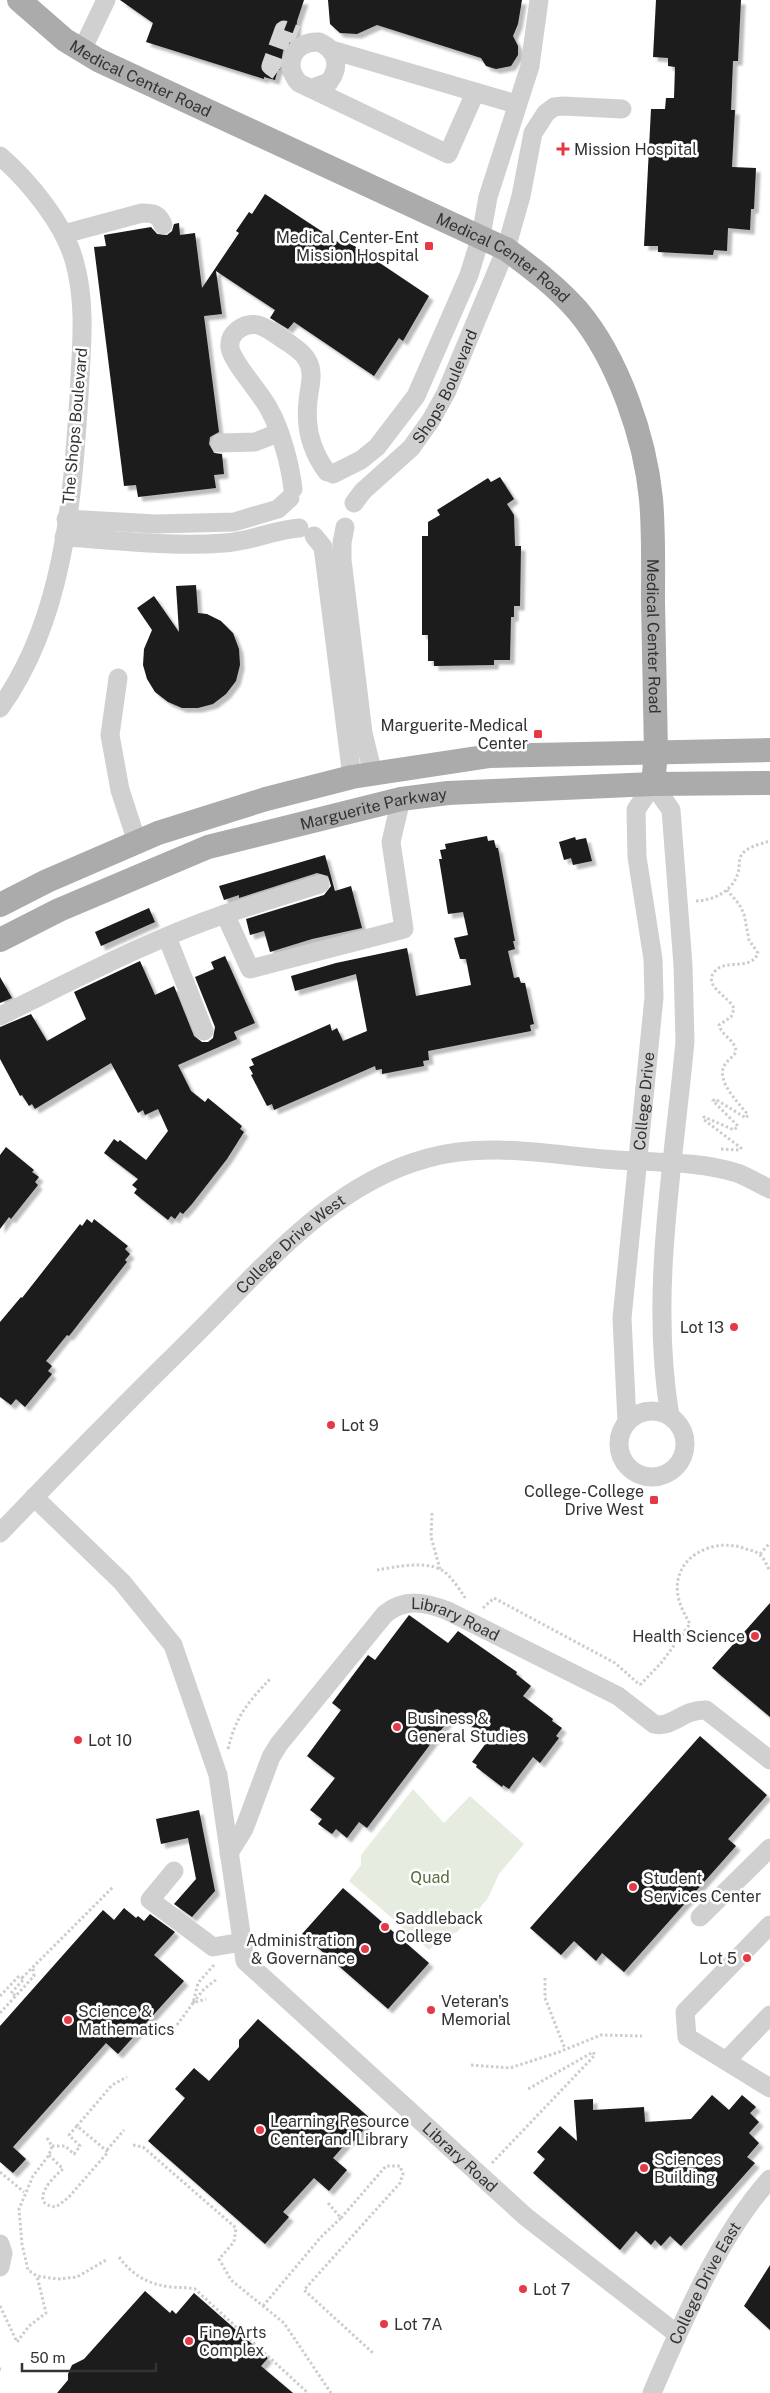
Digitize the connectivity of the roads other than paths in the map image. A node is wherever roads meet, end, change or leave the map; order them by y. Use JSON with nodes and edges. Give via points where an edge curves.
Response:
{"nodes":[{"id":1,"x":19,"y":0,"type":"edge"},
{"id":2,"x":106,"y":0,"type":"edge"},
{"id":3,"x":539,"y":0,"type":"edge"},
{"id":4,"x":296,"y":34,"type":"tunnel mouth"},
{"id":5,"x":325,"y":46,"type":"junction"},
{"id":6,"x":82,"y":50,"type":"junction"},
{"id":7,"x":278,"y":71,"type":"dead end"},
{"id":8,"x":306,"y":85,"type":"junction"},
{"id":9,"x":475,"y":92,"type":"junction"},
{"id":10,"x":516,"y":104,"type":"junction"},
{"id":11,"x":622,"y":108,"type":"dead end"},
{"id":12,"x":0,"y":156,"type":"edge"},
{"id":13,"x":163,"y":225,"type":"dead end"},
{"id":14,"x":64,"y":234,"type":"junction"},
{"id":15,"x":481,"y":236,"type":"junction"},
{"id":16,"x":506,"y":250,"type":"junction"},
{"id":17,"x":278,"y":433,"type":"junction"},
{"id":18,"x":220,"y":442,"type":"dead end"},
{"id":19,"x":330,"y":473,"type":"junction"},
{"id":20,"x":291,"y":493,"type":"junction"},
{"id":21,"x":354,"y":504,"type":"junction"},
{"id":22,"x":345,"y":527,"type":"junction"},
{"id":23,"x":65,"y":528,"type":"junction"},
{"id":24,"x":307,"y":532,"type":"junction"},
{"id":25,"x":118,"y":678,"type":"dead end"},
{"id":26,"x":1,"y":706,"type":"edge"},
{"id":27,"x":770,"y":750,"type":"edge"},
{"id":28,"x":656,"y":752,"type":"junction"},
{"id":29,"x":362,"y":776,"type":"junction"},
{"id":30,"x":770,"y":783,"type":"edge"},
{"id":31,"x":653,"y":784,"type":"junction"},
{"id":32,"x":401,"y":799,"type":"junction"},
{"id":33,"x":137,"y":842,"type":"junction"},
{"id":34,"x":208,"y":847,"type":"junction"},
{"id":35,"x":320,"y":884,"type":"dead end"},
{"id":36,"x":0,"y":904,"type":"edge"},
{"id":37,"x":225,"y":914,"type":"junction"},
{"id":38,"x":167,"y":937,"type":"junction"},
{"id":39,"x":0,"y":940,"type":"edge"},
{"id":40,"x":0,"y":1016,"type":"edge"},
{"id":41,"x":204,"y":1031,"type":"dead end"},
{"id":42,"x":637,"y":1162,"type":"junction"},
{"id":43,"x":672,"y":1164,"type":"junction"},
{"id":44,"x":770,"y":1189,"type":"edge"},
{"id":45,"x":670,"y":1416,"type":"junction"},
{"id":46,"x":627,"y":1422,"type":"junction"},
{"id":47,"x":34,"y":1497,"type":"junction"},
{"id":48,"x":0,"y":1533,"type":"edge"},
{"id":49,"x":770,"y":1760,"type":"edge"},
{"id":50,"x":770,"y":1848,"type":"edge"},
{"id":51,"x":229,"y":1853,"type":"junction"},
{"id":52,"x":174,"y":1871,"type":"dead end"},
{"id":53,"x":700,"y":1917,"type":"dead end"},
{"id":54,"x":770,"y":1925,"type":"edge"},
{"id":55,"x":242,"y":1942,"type":"junction"},
{"id":56,"x":770,"y":2015,"type":"edge"},
{"id":57,"x":726,"y":2062,"type":"junction"},
{"id":58,"x":770,"y":2088,"type":"edge"},
{"id":59,"x":770,"y":2179,"type":"edge"},
{"id":60,"x":0,"y":2244,"type":"edge"},
{"id":61,"x":0,"y":2267,"type":"edge"},
{"id":62,"x":677,"y":2334,"type":"junction"},
{"id":63,"x":652,"y":2393,"type":"edge"}],
"edges":[{"from":1,"to":6,"type":"main road","name":"Medical Center Road"},
{"from":2,"to":6,"type":"street"},
{"from":3,"to":10,"type":"street","name":"Shops Boulevard","via":[[530,66]]},
{"from":4,"to":5,"type":"street"},
{"from":5,"to":8,"type":"street","via":[[336,58],[334,75],[321,87]]},
{"from":5,"to":8,"type":"street","via":[[303,44],[292,55],[291,70]]},
{"from":5,"to":9,"type":"street"},
{"from":6,"to":15,"type":"main road","name":"Medical Center Road"},
{"from":7,"to":8,"type":"street"},
{"from":8,"to":9,"type":"street","via":[[448,154]]},
{"from":9,"to":10,"type":"street"},
{"from":10,"to":15,"type":"street","name":"Shops Boulevard","via":[[488,197]]},
{"from":11,"to":16,"type":"street","name":"Shops Boulevard","via":[[554,107],[541,118],[533,132],[521,196]]},
{"from":12,"to":14,"type":"street","name":"The Shops Boulevard","via":[[31,188]]},
{"from":13,"to":14,"type":"street","via":[[154,213],[142,213]]},
{"from":14,"to":23,"type":"street","name":"The Shops Boulevard","via":[[78,274],[82,341]]},
{"from":15,"to":16,"type":"main road","name":"Medical Center Road"},
{"from":15,"to":19,"type":"street","name":"Shops Boulevard","via":[[469,275],[416,396],[377,447],[361,460]]},
{"from":16,"to":21,"type":"street","name":"Shops Boulevard","via":[[446,393],[431,420],[411,448]]},
{"from":16,"to":28,"type":"main road","name":"Medical Center Road","via":[[556,289],[598,340],[623,391],[641,444],[651,500]]},
{"from":17,"to":18,"type":"street","via":[[255,442]]},
{"from":17,"to":19,"type":"street","via":[[270,410],[230,348],[231,338],[245,326],[257,325],[268,330],[308,360],[312,378],[308,402],[312,446]]},
{"from":17,"to":20,"type":"street","via":[[291,472]]},
{"from":19,"to":20,"type":"street","name":"Shops Boulevard","via":[[308,475]]},
{"from":19,"to":21,"type":"street","via":[[345,482]]},
{"from":20,"to":23,"type":"street","name":"Shops Boulevard","via":[[278,509],[234,522]]},
{"from":20,"to":24,"type":"street","via":[[292,518]]},
{"from":21,"to":22,"type":"street","name":"Shops Boulevard","via":[[351,519]]},
{"from":22,"to":24,"type":"street","via":[[331,536]]},
{"from":22,"to":29,"type":"street","name":"Shops Boulevard","via":[[342,560],[364,733]]},
{"from":23,"to":24,"type":"street","via":[[182,544],[226,544],[283,529]]},
{"from":23,"to":26,"type":"street","name":"The Shops Boulevard","via":[[45,621],[34,650]]},
{"from":24,"to":29,"type":"street","via":[[323,547]]},
{"from":25,"to":33,"type":"street","via":[[110,735],[120,790]]},
{"from":27,"to":28,"type":"main road","name":"Marguerite Parkway"},
{"from":28,"to":29,"type":"main road","name":"Marguerite Parkway","via":[[490,756]]},
{"from":28,"to":31,"type":"main road","name":"College Drive"},
{"from":29,"to":33,"type":"main road","name":"Marguerite Parkway","via":[[266,799]]},
{"from":29,"to":34,"type":"main road","via":[[354,792],[231,826]]},
{"from":30,"to":31,"type":"main road","name":"Marguerite Parkway"},
{"from":31,"to":32,"type":"main road","name":"Marguerite Parkway","via":[[448,793]]},
{"from":31,"to":42,"type":"street","name":"College Drive","via":[[636,810],[637,857],[653,960],[654,997]]},
{"from":31,"to":43,"type":"street","name":"College Drive","via":[[671,810],[683,965],[686,1041]]},
{"from":32,"to":34,"type":"main road","name":"Marguerite Parkway"},
{"from":32,"to":37,"type":"street","via":[[391,842],[404,929],[250,969]]},
{"from":33,"to":36,"type":"main road","name":"Marguerite Parkway"},
{"from":34,"to":39,"type":"main road","name":"Marguerite Parkway","via":[[58,910]]},
{"from":35,"to":37,"type":"street"},
{"from":37,"to":38,"type":"street"},
{"from":38,"to":40,"type":"street"},
{"from":38,"to":41,"type":"street"},
{"from":42,"to":43,"type":"street","name":"College Drive West"},
{"from":42,"to":46,"type":"street","name":"College Drive","via":[[622,1318]]},
{"from":42,"to":47,"type":"street","name":"College Drive West","via":[[520,1151],[472,1151],[429,1157],[373,1179],[344,1195],[277,1254]]},
{"from":43,"to":44,"type":"street","via":[[706,1166],[738,1173]]},
{"from":43,"to":45,"type":"street","name":"College Drive","via":[[662,1282],[664,1381]]},
{"from":45,"to":46,"type":"street","via":[[643,1412]]},
{"from":45,"to":46,"type":"street","name":"College Drive","via":[[683,1434],[683,1454],[671,1471],[652,1477],[632,1471],[620,1454],[618,1443]]},
{"from":47,"to":48,"type":"street","name":"College Drive West"},
{"from":47,"to":51,"type":"street","name":"Library Road","via":[[122,1582],[173,1646],[215,1766]]},
{"from":49,"to":51,"type":"street","name":"Library Road","via":[[706,1710],[688,1712],[661,1726],[654,1724],[618,1696],[448,1610],[418,1602],[405,1604],[385,1614],[279,1744],[244,1829]]},
{"from":50,"to":53,"type":"street"},
{"from":51,"to":55,"type":"street","name":"Library Road"},
{"from":52,"to":55,"type":"street","via":[[150,1900],[213,1947]]},
{"from":54,"to":57,"type":"street","via":[[686,2012],[687,2037]]},
{"from":55,"to":62,"type":"street","name":"Library Road","via":[[246,1961],[526,2217]]},
{"from":56,"to":57,"type":"street"},
{"from":57,"to":58,"type":"street"},
{"from":59,"to":62,"type":"street","name":"College Drive East","via":[[730,2233]]},
{"from":60,"to":61,"type":"street","via":[[3,2253]]},
{"from":62,"to":63,"type":"street","name":"College Drive East"}]}
